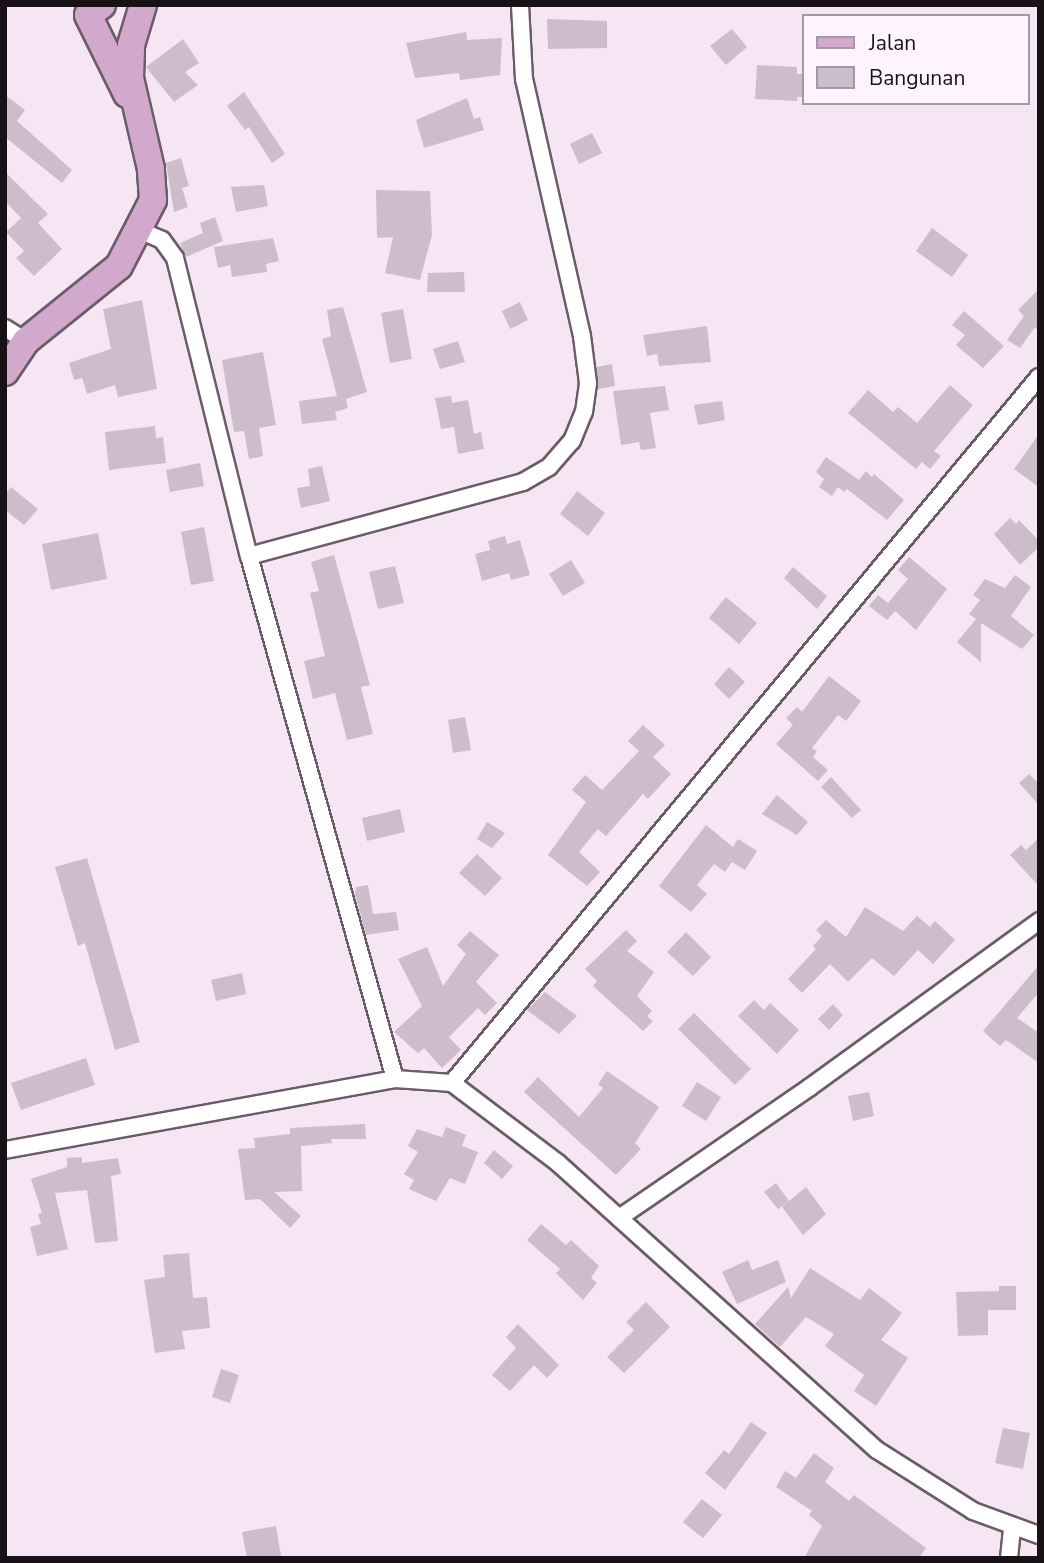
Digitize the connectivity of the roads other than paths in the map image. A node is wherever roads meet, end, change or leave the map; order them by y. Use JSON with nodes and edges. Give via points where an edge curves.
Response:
{"nodes":[{"id":1,"x":102,"y":5,"type":"edge"},
{"id":2,"x":143,"y":5,"type":"edge"},
{"id":3,"x":520,"y":5,"type":"edge"},
{"id":4,"x":135,"y":111,"type":"junction"},
{"id":5,"x":139,"y":230,"type":"junction"},
{"id":6,"x":15,"y":335,"type":"edge"},
{"id":7,"x":5,"y":373,"type":"edge"},
{"id":8,"x":1039,"y":377,"type":"edge"},
{"id":9,"x":249,"y":556,"type":"junction"},
{"id":10,"x":1039,"y":921,"type":"edge"},
{"id":11,"x":395,"y":1079,"type":"junction"},
{"id":12,"x":452,"y":1083,"type":"junction"},
{"id":13,"x":5,"y":1150,"type":"edge"},
{"id":14,"x":619,"y":1218,"type":"junction"},
{"id":15,"x":1012,"y":1527,"type":"junction"},
{"id":16,"x":1039,"y":1535,"type":"edge"},
{"id":17,"x":1009,"y":1558,"type":"edge"}],
"edges":[{"from":1,"to":4,"type":"main road","via":[[88,15]]},
{"from":2,"to":4,"type":"main road","via":[[131,46]]},
{"from":3,"to":9,"type":"street","via":[[524,79],[582,336],[588,383],[584,412],[572,441],[549,467],[523,482]]},
{"from":4,"to":5,"type":"main road","via":[[151,169],[153,200]]},
{"from":5,"to":6,"type":"main road","via":[[119,266]]},
{"from":5,"to":9,"type":"street","via":[[162,240],[175,258]]},
{"from":6,"to":7,"type":"main road"},
{"from":8,"to":12,"type":"street"},
{"from":9,"to":11,"type":"street"},
{"from":10,"to":14,"type":"street"},
{"from":11,"to":12,"type":"street"},
{"from":11,"to":13,"type":"street"},
{"from":12,"to":14,"type":"street","via":[[509,1122]]},
{"from":14,"to":15,"type":"street","via":[[877,1450],[922,1482]]},
{"from":15,"to":16,"type":"street"},
{"from":15,"to":17,"type":"street"}]}
